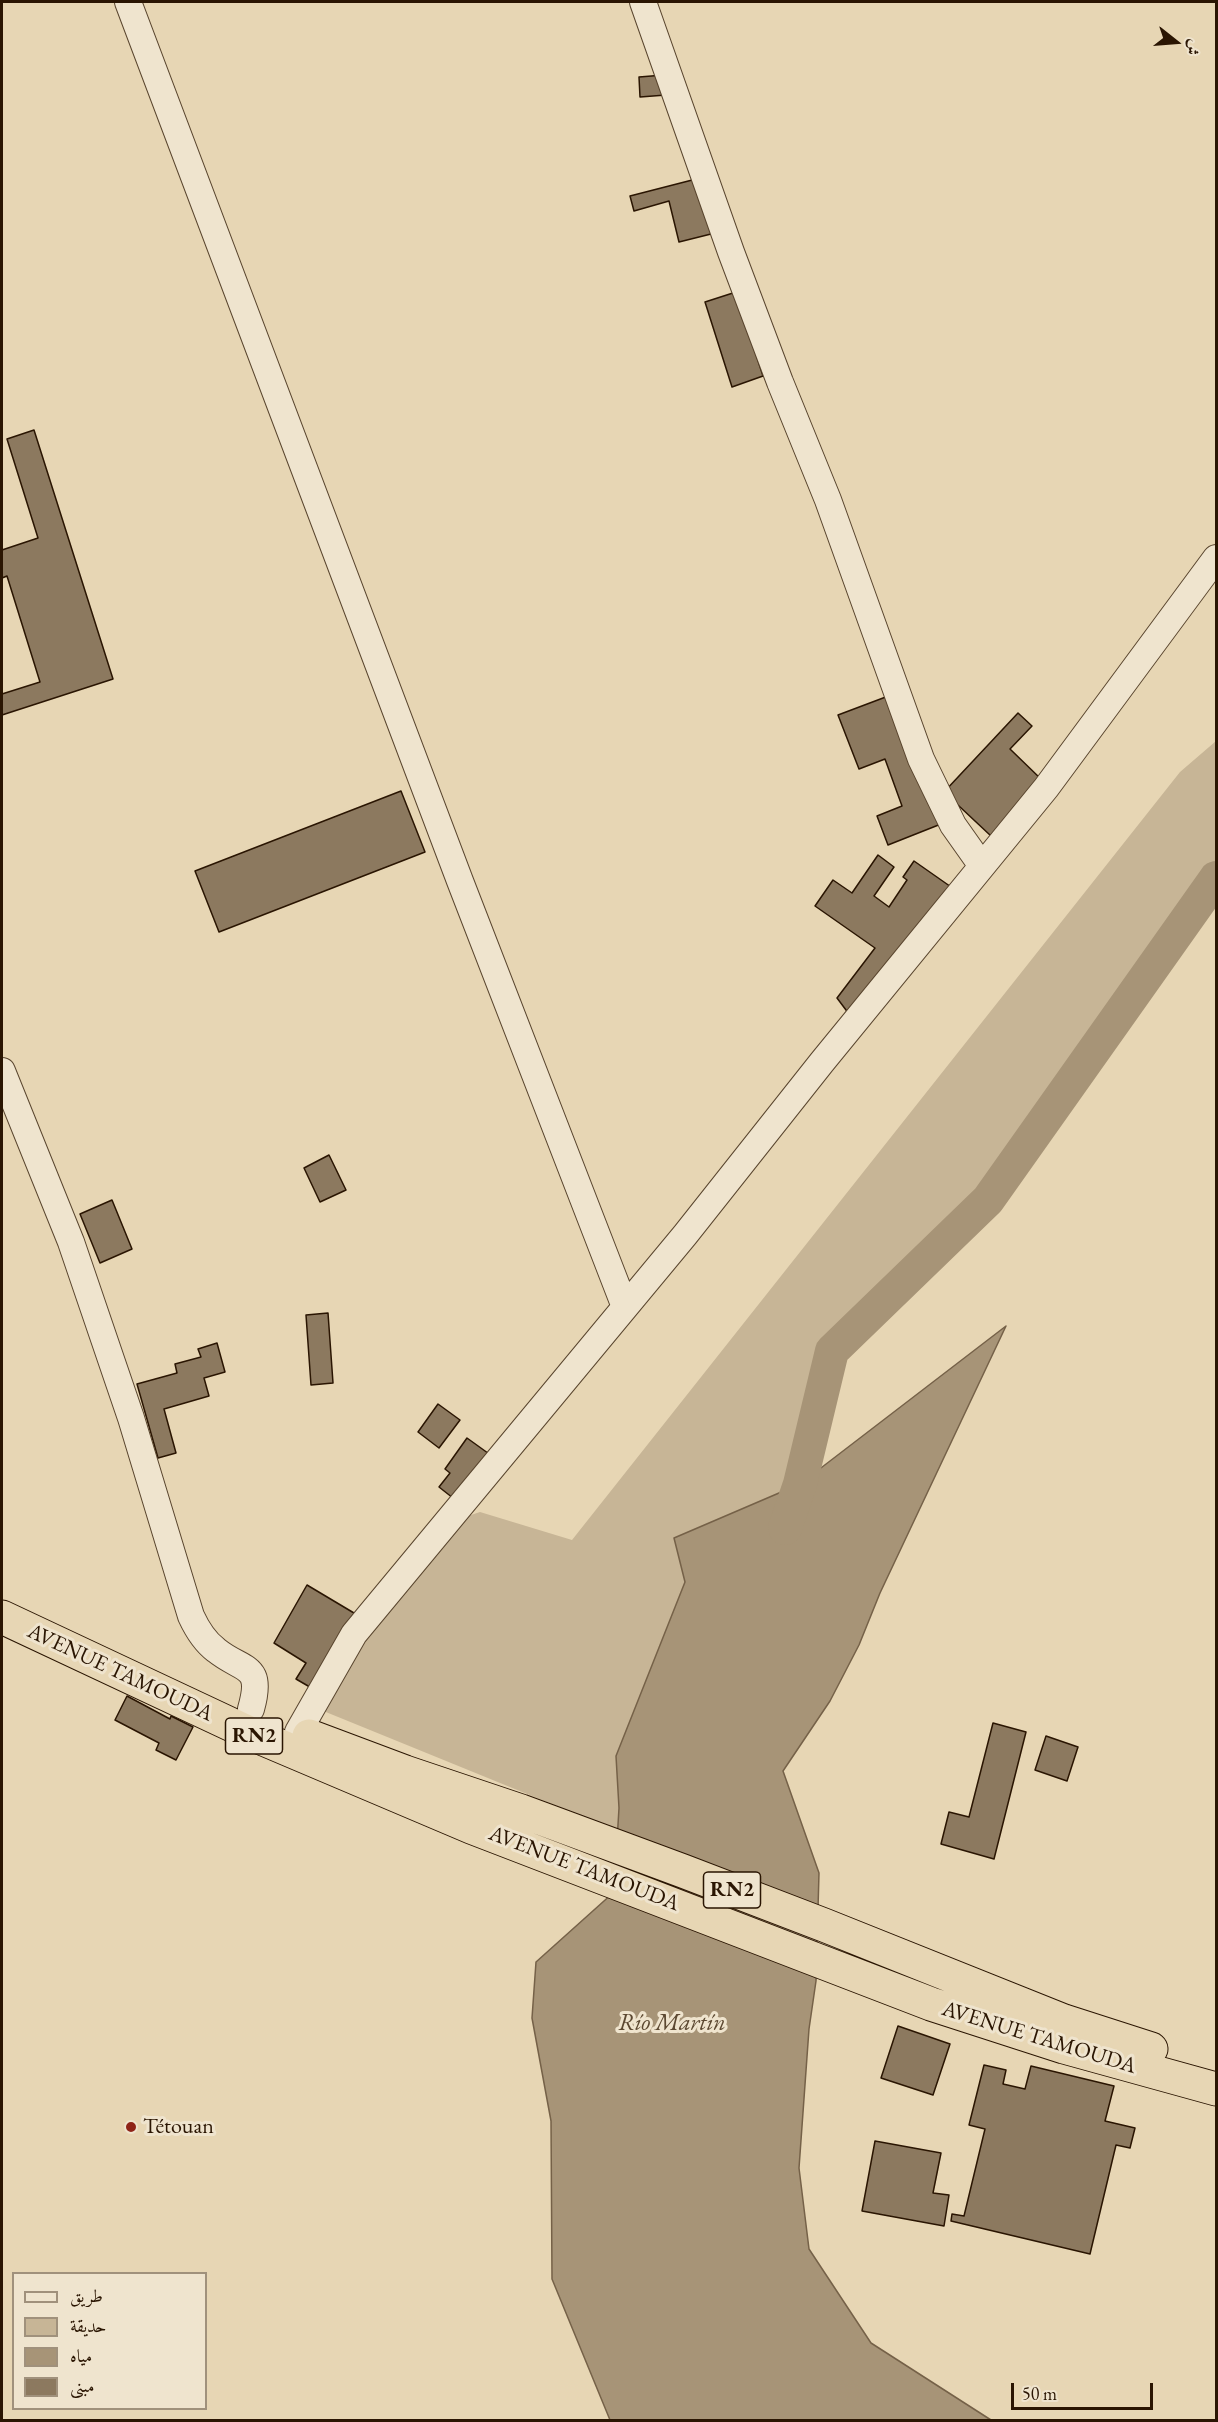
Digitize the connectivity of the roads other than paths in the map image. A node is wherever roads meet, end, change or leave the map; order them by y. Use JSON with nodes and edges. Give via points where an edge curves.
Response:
{"nodes":[{"id":1,"x":128,"y":2,"type":"edge"},
{"id":2,"x":643,"y":2,"type":"edge"},
{"id":3,"x":1216,"y":558,"type":"edge"},
{"id":4,"x":982,"y":866,"type":"junction"},
{"id":5,"x":2,"y":1071,"type":"edge"},
{"id":6,"x":626,"y":1307,"type":"junction"},
{"id":7,"x":2,"y":1598,"type":"edge"},
{"id":8,"x":2,"y":1617,"type":"edge"},
{"id":9,"x":251,"y":1709,"type":"junction"},
{"id":10,"x":298,"y":1732,"type":"junction"},
{"id":11,"x":517,"y":1826,"type":"junction"},
{"id":12,"x":1216,"y":2068,"type":"edge"},
{"id":13,"x":1216,"y":2089,"type":"edge"}],
"edges":[{"from":1,"to":6,"type":"lane","via":[[460,881]]},
{"from":2,"to":4,"type":"lane","via":[[731,252],[836,521],[921,759],[953,825]]},
{"from":3,"to":4,"type":"lane","via":[[1084,739]]},
{"from":4,"to":6,"type":"lane"},
{"from":5,"to":9,"type":"lane","via":[[75,1253],[131,1418],[191,1616],[208,1644],[249,1670],[256,1685]]},
{"from":6,"to":10,"type":"lane","via":[[354,1634]]},
{"from":7,"to":9,"type":"highway","name":"AVENUE TAMOUDA","number":"RN2"},
{"from":8,"to":11,"type":"highway","name":"AVENUE TAMOUDA","number":"RN2","via":[[247,1732],[400,1798]]},
{"from":9,"to":10,"type":"highway","name":"AVENUE TAMOUDA","number":"RN2"},
{"from":10,"to":11,"type":"highway","name":"AVENUE TAMOUDA","number":"RN2","via":[[405,1773]]},
{"from":11,"to":12,"type":"highway","name":"AVENUE TAMOUDA","number":"RN2","via":[[813,1921],[1064,2021]]},
{"from":11,"to":13,"type":"highway","name":"AVENUE TAMOUDA","number":"RN2","via":[[930,2004]]}]}
